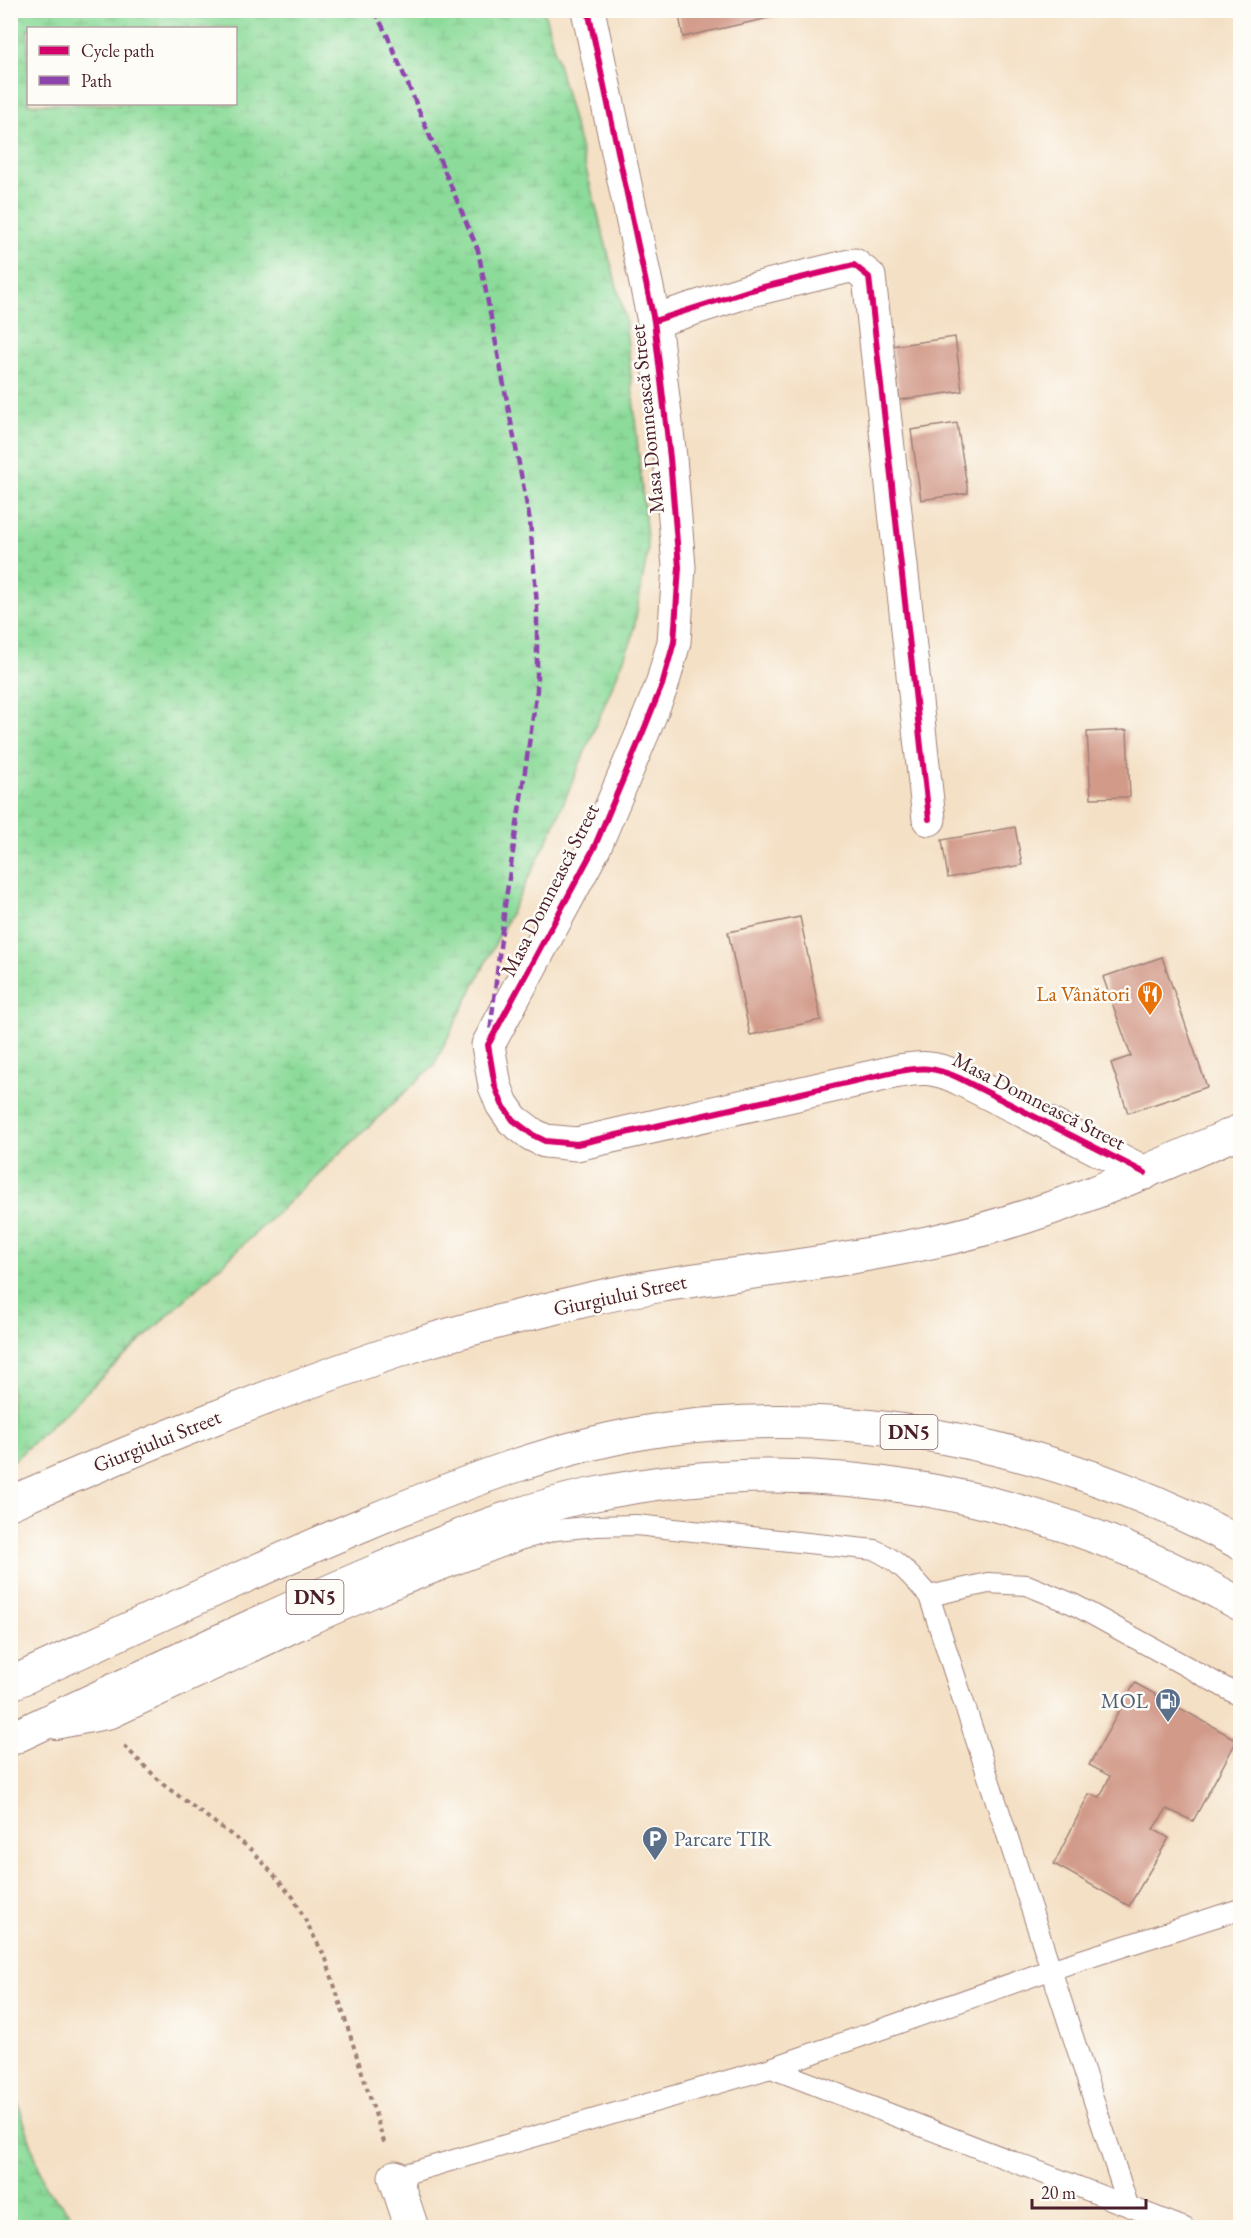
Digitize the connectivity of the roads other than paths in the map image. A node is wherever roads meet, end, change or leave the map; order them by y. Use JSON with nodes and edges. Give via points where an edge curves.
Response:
{"nodes":[{"id":1,"x":588,"y":10,"type":"edge"},
{"id":2,"x":654,"y":321,"type":"junction"},
{"id":3,"x":929,"y":819,"type":"dead end"},
{"id":4,"x":1240,"y":1131,"type":"edge"},
{"id":5,"x":1145,"y":1173,"type":"junction"},
{"id":6,"x":10,"y":1503,"type":"edge"},
{"id":7,"x":1240,"y":1543,"type":"edge"},
{"id":8,"x":929,"y":1596,"type":"junction"},
{"id":9,"x":1240,"y":1604,"type":"edge"},
{"id":10,"x":10,"y":1684,"type":"edge"},
{"id":11,"x":1240,"y":1696,"type":"edge"},
{"id":12,"x":13,"y":1738,"type":"edge"},
{"id":13,"x":1240,"y":1908,"type":"edge"},
{"id":14,"x":1050,"y":1970,"type":"junction"},
{"id":15,"x":771,"y":2068,"type":"junction"},
{"id":16,"x":395,"y":2177,"type":"joint"},
{"id":17,"x":1128,"y":2205,"type":"junction"},
{"id":18,"x":412,"y":2228,"type":"edge"},
{"id":19,"x":1185,"y":2228,"type":"edge"}],
"edges":[{"from":1,"to":2,"type":"main road","name":"Masa Domnească Street"},
{"from":2,"to":3,"type":"main road","via":[[751,290],[854,265],[869,277]]},
{"from":2,"to":5,"type":"main road","name":"Masa Domnească Street","via":[[679,567],[674,642],[662,685],[594,848],[488,1045],[502,1104],[513,1120],[533,1135],[556,1143],[577,1144],[929,1067],[959,1078]]},
{"from":4,"to":5,"type":"main road","name":"Giurgiului Street"},
{"from":5,"to":6,"type":"main road","name":"Giurgiului Street","via":[[1031,1214],[938,1240],[582,1301],[412,1346],[177,1432]]},
{"from":7,"to":10,"type":"main road","number":"DN5","via":[[1132,1493],[1045,1462],[959,1441],[872,1426],[784,1422],[667,1429],[561,1452],[438,1493],[286,1557]]},
{"from":8,"to":11,"type":"lane","via":[[988,1583],[1027,1585],[1073,1604]]},
{"from":8,"to":12,"type":"lane","via":[[896,1561],[864,1547],[636,1525],[556,1530],[400,1586],[112,1718]]},
{"from":8,"to":14,"type":"lane"},
{"from":9,"to":12,"type":"main road","number":"DN5","via":[[1084,1530],[920,1487],[837,1478],[691,1480],[588,1496],[534,1510],[426,1549],[315,1596]]},
{"from":13,"to":14,"type":"lane"},
{"from":14,"to":15,"type":"lane"},
{"from":14,"to":17,"type":"lane"},
{"from":15,"to":16,"type":"lane"},
{"from":15,"to":17,"type":"lane"},
{"from":16,"to":18,"type":"main road"},
{"from":17,"to":19,"type":"lane"}]}
